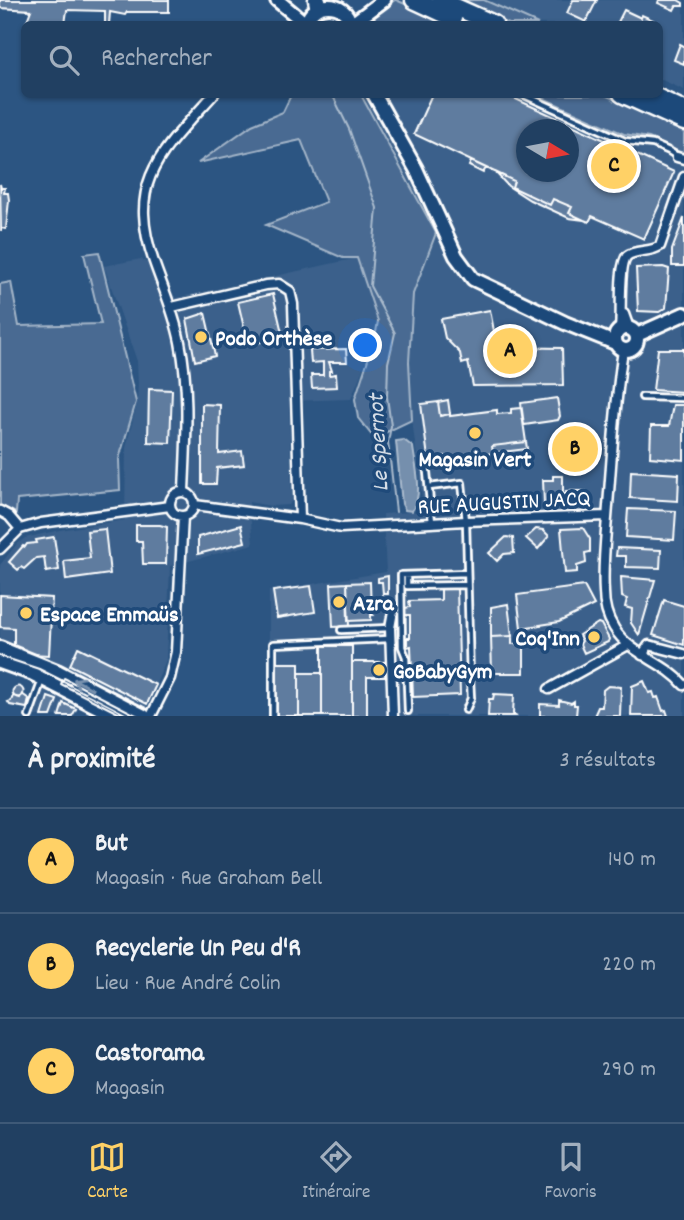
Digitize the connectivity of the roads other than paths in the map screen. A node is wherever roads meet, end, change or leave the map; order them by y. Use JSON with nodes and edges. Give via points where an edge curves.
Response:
{"nodes":[{"id":1,"x":277,"y":0,"type":"edge"},
{"id":2,"x":414,"y":0,"type":"edge"},
{"id":3,"x":440,"y":0,"type":"edge"},
{"id":4,"x":383,"y":1,"type":"edge"},
{"id":5,"x":346,"y":10,"type":"junction"},
{"id":6,"x":366,"y":12,"type":"junction"},
{"id":7,"x":312,"y":13,"type":"edge"},
{"id":8,"x":350,"y":21,"type":"edge"},
{"id":9,"x":355,"y":21,"type":"edge"},
{"id":10,"x":461,"y":21,"type":"edge"},
{"id":11,"x":487,"y":21,"type":"edge"},
{"id":12,"x":211,"y":98,"type":"edge"},
{"id":13,"x":376,"y":98,"type":"edge"},
{"id":14,"x":531,"y":98,"type":"edge"},
{"id":15,"x":631,"y":98,"type":"edge"},
{"id":16,"x":658,"y":98,"type":"edge"},
{"id":17,"x":684,"y":110,"type":"edge"},
{"id":18,"x":684,"y":122,"type":"edge"},
{"id":19,"x":681,"y":158,"type":"edge"},
{"id":20,"x":684,"y":177,"type":"edge"},
{"id":21,"x":173,"y":307,"type":"junction"},
{"id":22,"x":684,"y":314,"type":"edge"},
{"id":23,"x":624,"y":336,"type":"junction"},
{"id":24,"x":642,"y":397,"type":"dead end"},
{"id":25,"x":684,"y":397,"type":"edge"},
{"id":26,"x":426,"y":462,"type":"dead end"},
{"id":27,"x":429,"y":487,"type":"junction"},
{"id":28,"x":184,"y":491,"type":"junction"},
{"id":29,"x":195,"y":505,"type":"junction"},
{"id":30,"x":170,"y":506,"type":"junction"},
{"id":31,"x":0,"y":511,"type":"edge"},
{"id":32,"x":183,"y":516,"type":"junction"},
{"id":33,"x":607,"y":516,"type":"junction"},
{"id":34,"x":300,"y":519,"type":"junction"},
{"id":35,"x":466,"y":520,"type":"junction"},
{"id":36,"x":432,"y":522,"type":"junction"},
{"id":37,"x":20,"y":529,"type":"junction"},
{"id":38,"x":0,"y":549,"type":"edge"},
{"id":39,"x":467,"y":573,"type":"junction"},
{"id":40,"x":407,"y":575,"type":"junction"},
{"id":41,"x":467,"y":585,"type":"junction"},
{"id":42,"x":393,"y":611,"type":"dead end"},
{"id":43,"x":390,"y":628,"type":"junction"},
{"id":44,"x":341,"y":630,"type":"dead end"},
{"id":45,"x":391,"y":639,"type":"junction"},
{"id":46,"x":628,"y":645,"type":"junction"},
{"id":47,"x":0,"y":648,"type":"edge"},
{"id":48,"x":684,"y":654,"type":"edge"},
{"id":49,"x":642,"y":655,"type":"junction"},
{"id":50,"x":0,"y":665,"type":"edge"},
{"id":51,"x":41,"y":681,"type":"junction"},
{"id":52,"x":684,"y":685,"type":"edge"},
{"id":53,"x":549,"y":689,"type":"dead end"},
{"id":54,"x":466,"y":710,"type":"dead end"},
{"id":55,"x":408,"y":711,"type":"dead end"},
{"id":56,"x":29,"y":716,"type":"edge"},
{"id":57,"x":115,"y":716,"type":"edge"},
{"id":58,"x":144,"y":716,"type":"edge"},
{"id":59,"x":151,"y":716,"type":"edge"},
{"id":60,"x":273,"y":716,"type":"edge"},
{"id":61,"x":393,"y":716,"type":"edge"}],
"edges":[{"from":1,"to":7,"type":"street","via":[[288,10]]},
{"from":2,"to":10,"type":"highway"},
{"from":3,"to":11,"type":"highway"},
{"from":4,"to":6,"type":"street"},
{"from":5,"to":6,"type":"street"},
{"from":5,"to":7,"type":"street","via":[[333,3]]},
{"from":5,"to":8,"type":"street"},
{"from":6,"to":9,"type":"street"},
{"from":12,"to":21,"type":"street","via":[[163,153],[143,201],[144,232]]},
{"from":13,"to":23,"type":"street","via":[[456,256],[473,279],[593,334]]},
{"from":14,"to":19,"type":"lane","via":[[625,141],[653,144]]},
{"from":15,"to":18,"type":"highway"},
{"from":16,"to":17,"type":"highway"},
{"from":20,"to":23,"type":"street","via":[[660,246],[625,259]]},
{"from":21,"to":28,"type":"street","via":[[186,374]]},
{"from":21,"to":34,"type":"street","via":[[266,285],[279,284],[290,291]]},
{"from":22,"to":23,"type":"street"},
{"from":23,"to":33,"type":"street"},
{"from":24,"to":25,"type":"lane"},
{"from":26,"to":27,"type":"lane"},
{"from":27,"to":35,"type":"lane","via":[[462,483]]},
{"from":27,"to":36,"type":"lane"},
{"from":28,"to":29,"type":"street"},
{"from":28,"to":30,"type":"street","via":[[173,495]]},
{"from":29,"to":32,"type":"street"},
{"from":29,"to":34,"type":"street","name":"RUE AUGUSTIN JACQ"},
{"from":30,"to":32,"type":"street"},
{"from":30,"to":37,"type":"street"},
{"from":31,"to":37,"type":"street"},
{"from":32,"to":59,"type":"street","via":[[176,652],[170,678]]},
{"from":33,"to":35,"type":"street","name":"RUE AUGUSTIN JACQ"},
{"from":33,"to":46,"type":"street","via":[[606,612]]},
{"from":34,"to":36,"type":"street","name":"RUE AUGUSTIN JACQ","via":[[341,528]]},
{"from":35,"to":36,"type":"street","name":"RUE AUGUSTIN JACQ"},
{"from":35,"to":39,"type":"lane"},
{"from":37,"to":38,"type":"street"},
{"from":39,"to":40,"type":"lane"},
{"from":39,"to":41,"type":"lane"},
{"from":40,"to":41,"type":"lane","via":[[407,586]]},
{"from":40,"to":55,"type":"lane","via":[[401,575]]},
{"from":41,"to":54,"type":"lane","via":[[471,698]]},
{"from":42,"to":43,"type":"street"},
{"from":43,"to":44,"type":"lane"},
{"from":43,"to":45,"type":"street"},
{"from":45,"to":60,"type":"lane","via":[[273,644]]},
{"from":45,"to":61,"type":"street"},
{"from":46,"to":49,"type":"street"},
{"from":46,"to":53,"type":"street"},
{"from":58,"to":47,"type":"street","one_way":true,"via":[[57,671]]},
{"from":48,"to":49,"type":"street","via":[[649,645]]},
{"from":49,"to":52,"type":"street"},
{"from":50,"to":51,"type":"street"},
{"from":51,"to":56,"type":"lane"},
{"from":51,"to":57,"type":"street"}]}
